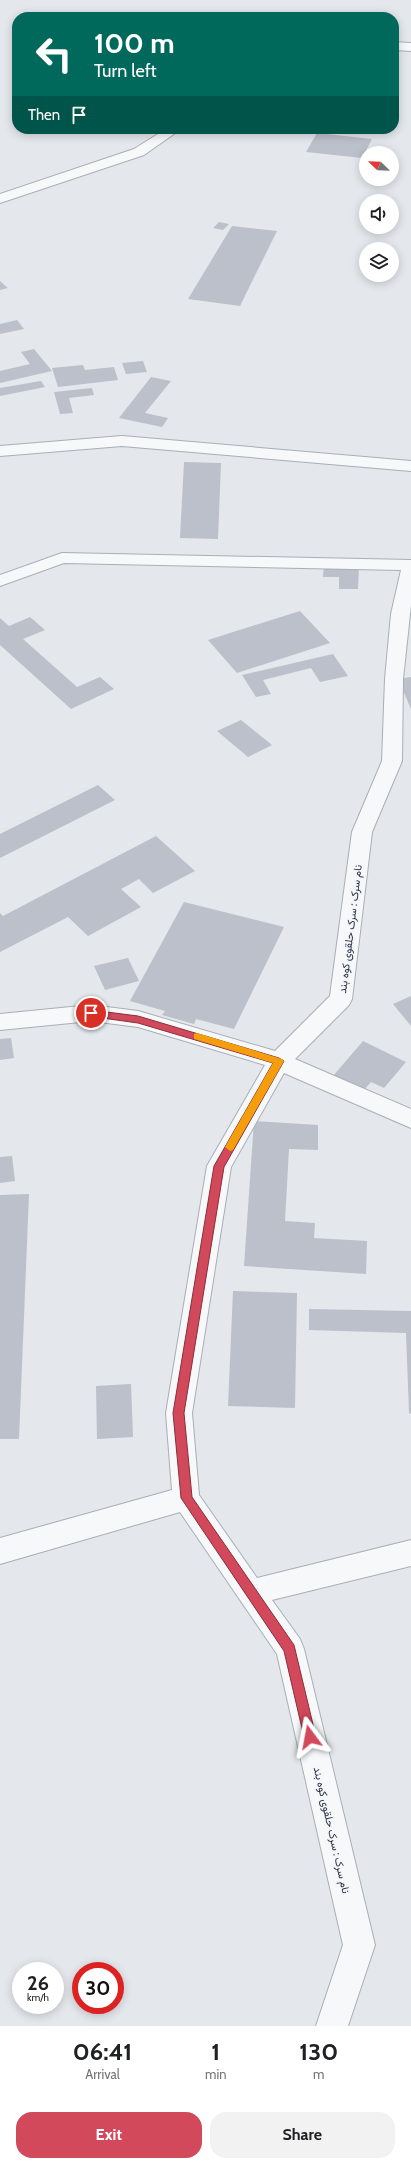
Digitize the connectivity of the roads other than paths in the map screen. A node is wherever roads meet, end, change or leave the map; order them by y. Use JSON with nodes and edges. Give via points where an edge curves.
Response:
{"nodes":[{"id":1,"x":399,"y":46,"type":"edge"},
{"id":2,"x":411,"y":47,"type":"edge"},
{"id":3,"x":167,"y":134,"type":"edge"},
{"id":4,"x":0,"y":199,"type":"edge"},
{"id":5,"x":0,"y":451,"type":"edge"},
{"id":6,"x":411,"y":466,"type":"edge"},
{"id":7,"x":411,"y":565,"type":"edge"},
{"id":8,"x":0,"y":581,"type":"edge"},
{"id":9,"x":405,"y":614,"type":"edge"},
{"id":10,"x":0,"y":1022,"type":"edge"},
{"id":11,"x":279,"y":1061,"type":"junction"},
{"id":12,"x":411,"y":1119,"type":"edge"},
{"id":13,"x":186,"y":1498,"type":"junction"},
{"id":14,"x":0,"y":1551,"type":"edge"},
{"id":15,"x":411,"y":1553,"type":"edge"},
{"id":16,"x":251,"y":1592,"type":"junction"},
{"id":17,"x":332,"y":2026,"type":"edge"}],
"edges":[{"from":1,"to":2,"type":"street"},
{"from":3,"to":4,"type":"street","via":[[139,152]]},
{"from":5,"to":6,"type":"street","via":[[122,441]]},
{"from":7,"to":8,"type":"street","via":[[62,558]]},
{"from":7,"to":9,"type":"street","name":"نام سرک : سرک حلقوی کوه بند"},
{"from":9,"to":11,"type":"street","name":"نام سرک : سرک حلقوی کوه بند","via":[[394,679],[392,761],[362,832],[341,999]]},
{"from":10,"to":11,"type":"street","via":[[91,1013],[138,1019]]},
{"from":11,"to":12,"type":"street"},
{"from":11,"to":13,"type":"street","name":"نام سرک : سرک حلقوی کوه بند","via":[[219,1166],[179,1413]]},
{"from":13,"to":14,"type":"street"},
{"from":13,"to":16,"type":"street","name":"نام سرک : سرک حلقوی کوه بند"},
{"from":15,"to":16,"type":"street"},
{"from":16,"to":17,"type":"street","name":"نام سرک : سرک حلقوی کوه بند","via":[[290,1648],[359,1945]]}]}
